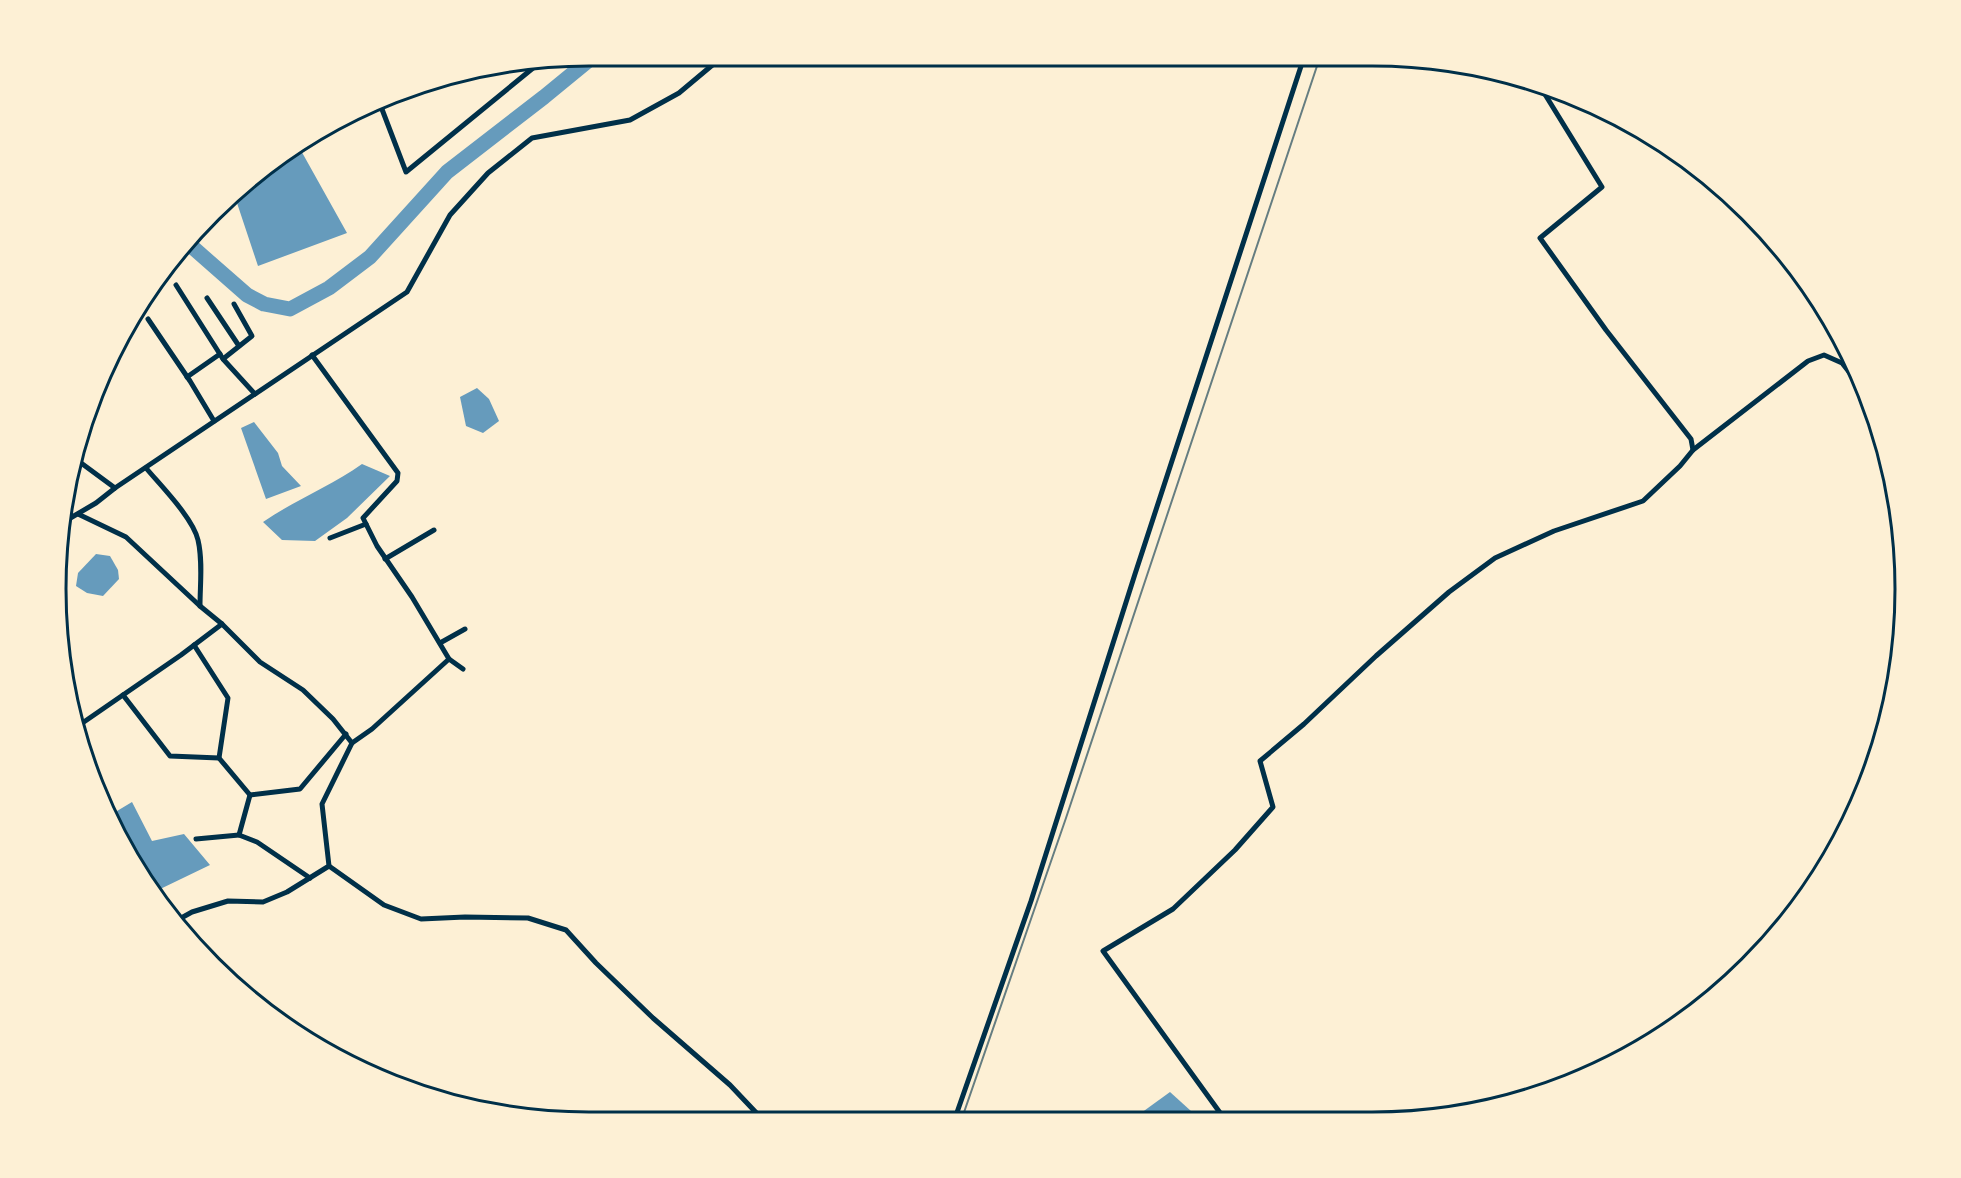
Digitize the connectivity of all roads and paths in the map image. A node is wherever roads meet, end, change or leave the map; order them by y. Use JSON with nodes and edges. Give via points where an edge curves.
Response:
{"nodes":[{"id":1,"x":711,"y":66,"type":"edge"},
{"id":2,"x":1301,"y":66,"type":"edge"},
{"id":3,"x":532,"y":69,"type":"edge"},
{"id":4,"x":1546,"y":96,"type":"edge"},
{"id":5,"x":382,"y":109,"type":"edge"},
{"id":6,"x":176,"y":285,"type":"dead end"},
{"id":7,"x":207,"y":298,"type":"dead end"},
{"id":8,"x":234,"y":304,"type":"dead end"},
{"id":9,"x":148,"y":319,"type":"dead end"},
{"id":10,"x":239,"y":346,"type":"junction"},
{"id":11,"x":221,"y":356,"type":"junction"},
{"id":12,"x":312,"y":356,"type":"junction"},
{"id":13,"x":1845,"y":367,"type":"edge"},
{"id":14,"x":188,"y":377,"type":"junction"},
{"id":15,"x":255,"y":394,"type":"junction"},
{"id":16,"x":214,"y":421,"type":"junction"},
{"id":17,"x":1694,"y":450,"type":"junction"},
{"id":18,"x":82,"y":463,"type":"edge"},
{"id":19,"x":146,"y":468,"type":"junction"},
{"id":20,"x":115,"y":488,"type":"junction"},
{"id":21,"x":78,"y":514,"type":"junction"},
{"id":22,"x":71,"y":518,"type":"edge"},
{"id":23,"x":366,"y":524,"type":"junction"},
{"id":24,"x":434,"y":530,"type":"dead end"},
{"id":25,"x":330,"y":538,"type":"dead end"},
{"id":26,"x":385,"y":558,"type":"junction"},
{"id":27,"x":200,"y":606,"type":"junction"},
{"id":28,"x":222,"y":624,"type":"junction"},
{"id":29,"x":465,"y":629,"type":"dead end"},
{"id":30,"x":440,"y":643,"type":"junction"},
{"id":31,"x":194,"y":645,"type":"junction"},
{"id":32,"x":449,"y":659,"type":"junction"},
{"id":33,"x":464,"y":669,"type":"dead end"},
{"id":34,"x":123,"y":695,"type":"junction"},
{"id":35,"x":84,"y":722,"type":"edge"},
{"id":36,"x":346,"y":734,"type":"junction"},
{"id":37,"x":352,"y":742,"type":"junction"},
{"id":38,"x":219,"y":758,"type":"junction"},
{"id":39,"x":250,"y":795,"type":"junction"},
{"id":40,"x":239,"y":835,"type":"junction"},
{"id":41,"x":196,"y":839,"type":"dead end"},
{"id":42,"x":329,"y":866,"type":"junction"},
{"id":43,"x":310,"y":878,"type":"junction"},
{"id":44,"x":182,"y":917,"type":"edge"},
{"id":45,"x":756,"y":1112,"type":"edge"},
{"id":46,"x":957,"y":1112,"type":"edge"},
{"id":47,"x":1220,"y":1112,"type":"edge"}],
"edges":[{"from":1,"to":12,"type":"street","via":[[679,93],[630,120],[532,138],[488,173],[450,215],[407,292]]},
{"from":2,"to":46,"type":"street","via":[[1031,901]]},
{"from":3,"to":5,"type":"street","via":[[406,172]]},
{"from":4,"to":17,"type":"street","via":[[1602,187],[1540,238],[1691,439]]},
{"from":6,"to":11,"type":"street"},
{"from":7,"to":10,"type":"street"},
{"from":8,"to":10,"type":"street","via":[[252,336]]},
{"from":9,"to":14,"type":"street"},
{"from":10,"to":11,"type":"street"},
{"from":11,"to":14,"type":"street"},
{"from":11,"to":15,"type":"street"},
{"from":12,"to":15,"type":"street"},
{"from":12,"to":23,"type":"street","via":[[398,473],[397,481],[363,518]]},
{"from":13,"to":17,"type":"street","via":[[1824,355],[1808,361]]},
{"from":14,"to":16,"type":"street"},
{"from":15,"to":16,"type":"street"},
{"from":16,"to":19,"type":"street"},
{"from":17,"to":47,"type":"street","via":[[1643,501],[1554,531],[1496,558],[1449,592],[1260,760],[1273,807],[1235,850],[1173,909],[1104,951]]},
{"from":18,"to":20,"type":"street"},
{"from":19,"to":20,"type":"street"},
{"from":19,"to":27,"type":"street","via":[[185,516],[198,539]]},
{"from":20,"to":21,"type":"street"},
{"from":21,"to":22,"type":"street"},
{"from":21,"to":27,"type":"street","via":[[126,537]]},
{"from":23,"to":25,"type":"street"},
{"from":23,"to":26,"type":"street"},
{"from":24,"to":26,"type":"street"},
{"from":26,"to":30,"type":"street"},
{"from":27,"to":28,"type":"street"},
{"from":28,"to":31,"type":"street"},
{"from":28,"to":36,"type":"street","via":[[260,662],[303,690]]},
{"from":29,"to":30,"type":"street"},
{"from":30,"to":32,"type":"street"},
{"from":31,"to":34,"type":"street"},
{"from":31,"to":38,"type":"street","via":[[228,698]]},
{"from":32,"to":33,"type":"street"},
{"from":32,"to":37,"type":"street","via":[[372,729]]},
{"from":34,"to":35,"type":"street"},
{"from":34,"to":38,"type":"street","via":[[170,756]]},
{"from":36,"to":37,"type":"street"},
{"from":36,"to":39,"type":"street","via":[[300,789]]},
{"from":37,"to":42,"type":"street","via":[[322,804]]},
{"from":38,"to":39,"type":"street"},
{"from":39,"to":40,"type":"street"},
{"from":40,"to":41,"type":"street"},
{"from":40,"to":43,"type":"street","via":[[257,842]]},
{"from":42,"to":43,"type":"street"},
{"from":42,"to":45,"type":"street","via":[[384,905],[421,919],[528,918],[566,930],[604,971]]},
{"from":43,"to":44,"type":"street","via":[[263,902],[228,901]]}]}
